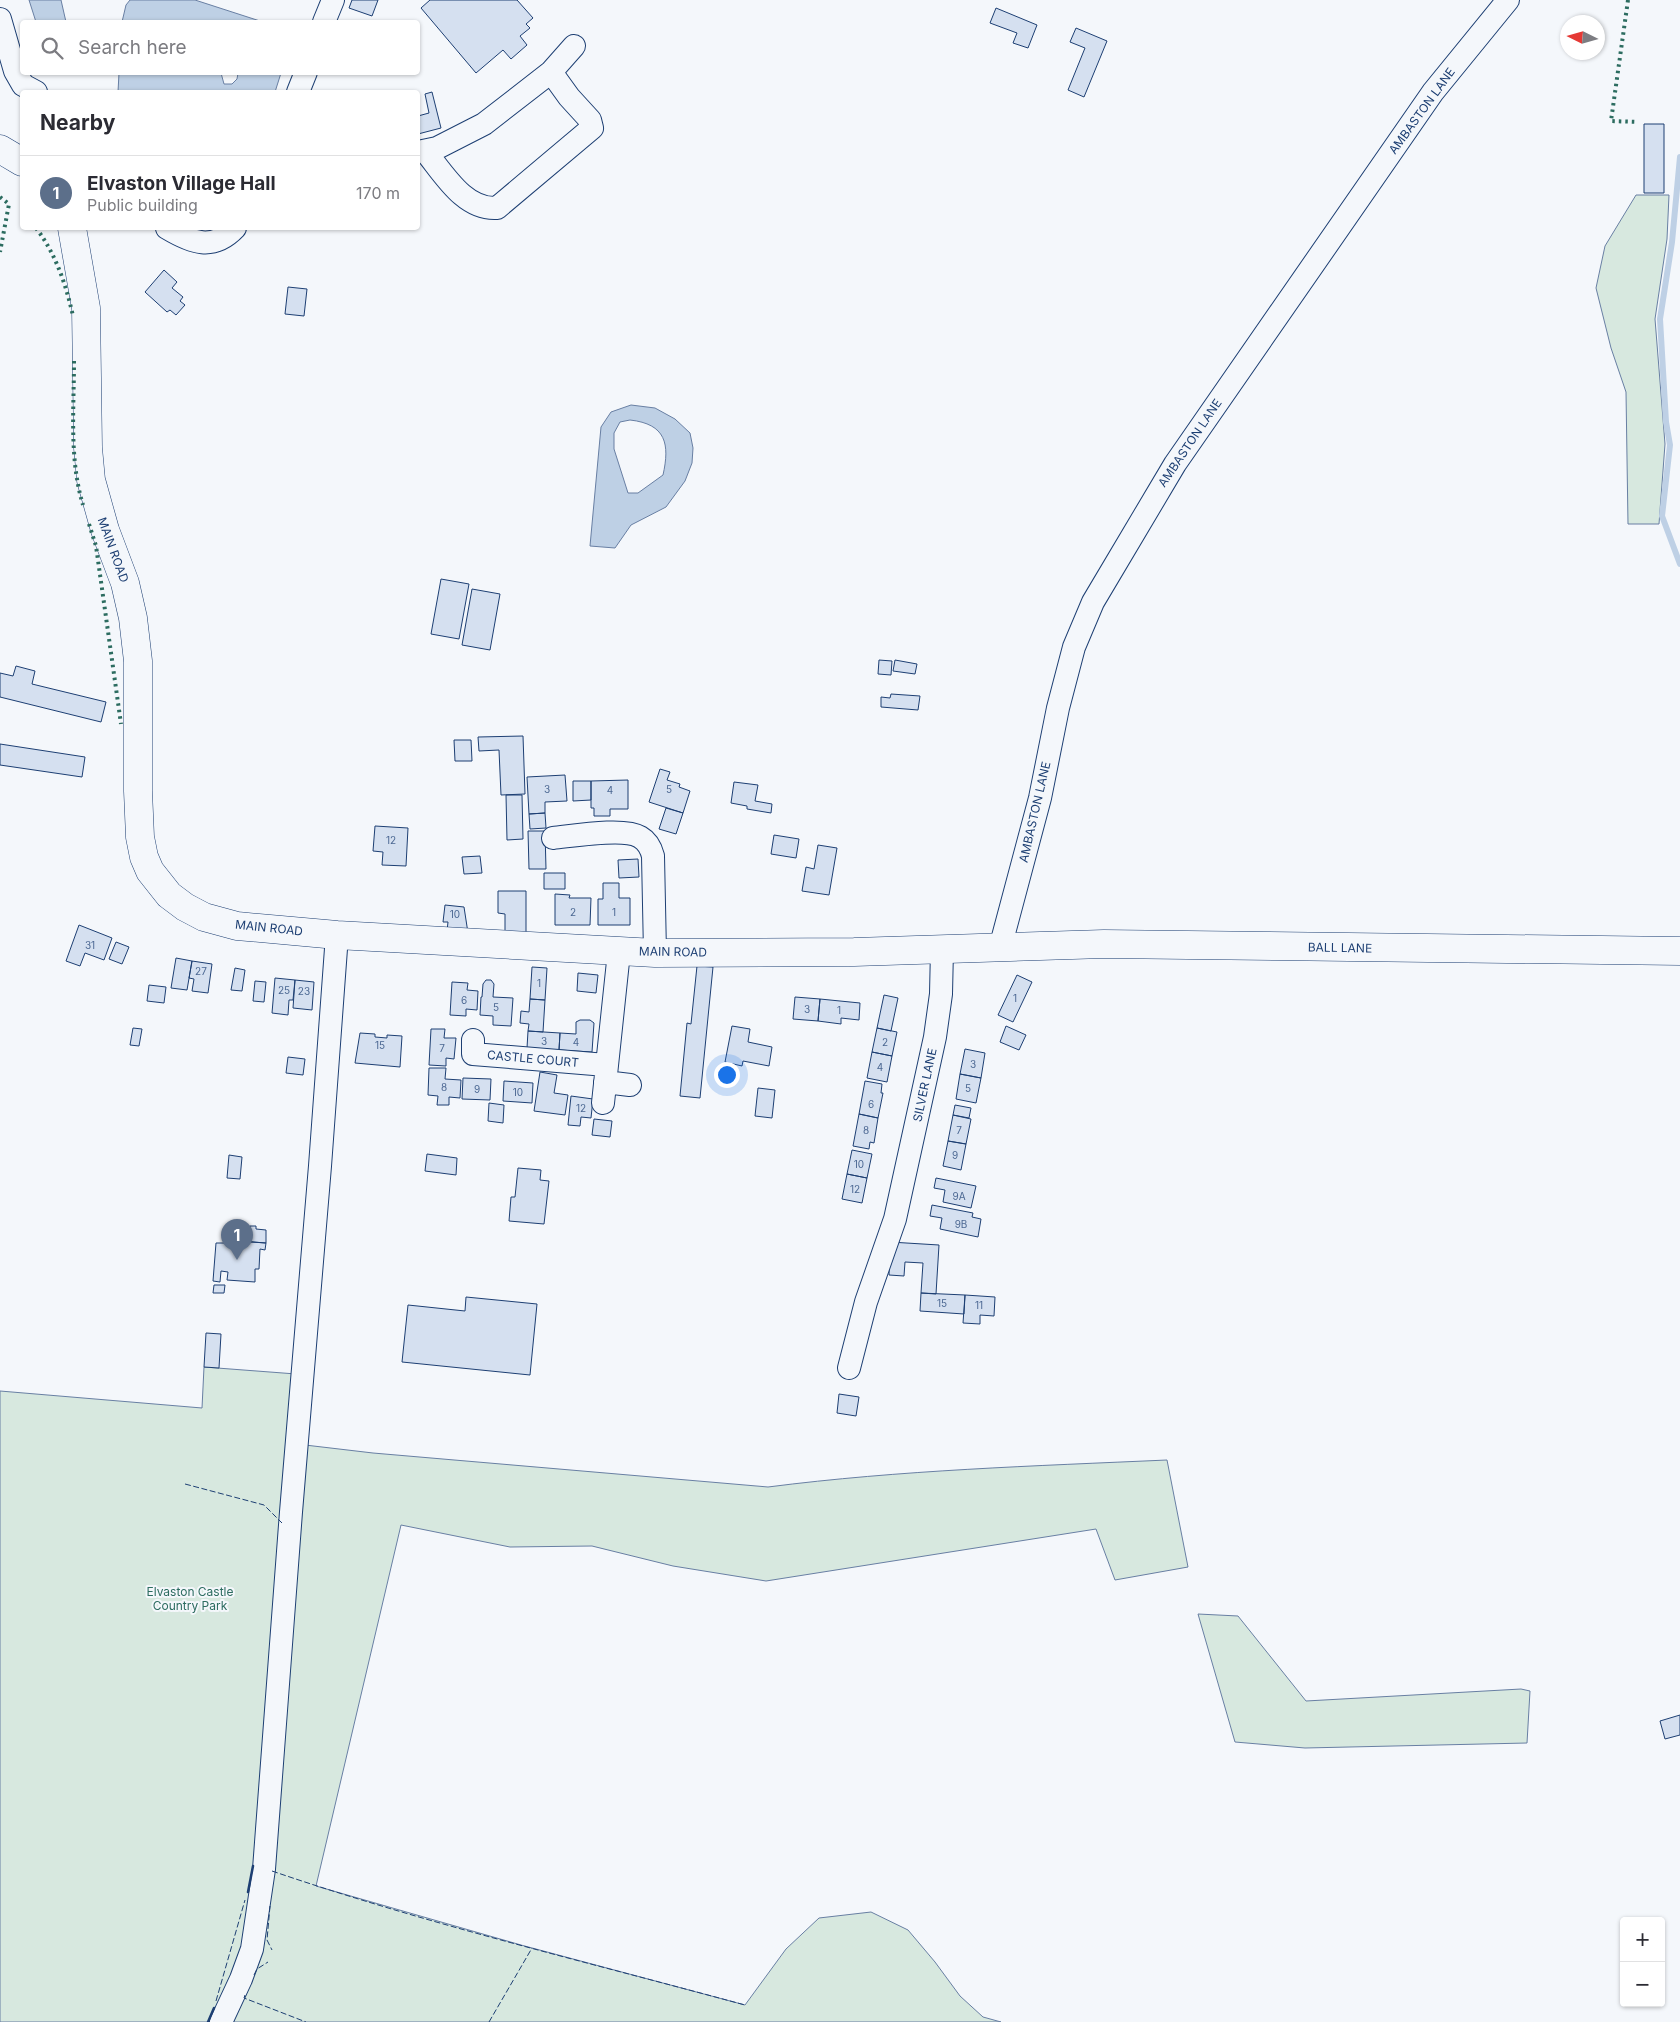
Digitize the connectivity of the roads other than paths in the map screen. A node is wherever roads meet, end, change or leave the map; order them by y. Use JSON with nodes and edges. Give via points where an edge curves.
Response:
{"nodes":[{"id":1,"x":333,"y":0,"type":"edge"},
{"id":2,"x":1508,"y":0,"type":"edge"},
{"id":3,"x":0,"y":19,"type":"edge"},
{"id":4,"x":325,"y":20,"type":"edge"},
{"id":5,"x":574,"y":46,"type":"dead end"},
{"id":6,"x":551,"y":72,"type":"junction"},
{"id":7,"x":305,"y":75,"type":"edge"},
{"id":8,"x":32,"y":90,"type":"edge"},
{"id":9,"x":299,"y":90,"type":"edge"},
{"id":10,"x":0,"y":149,"type":"edge"},
{"id":11,"x":421,"y":152,"type":"edge"},
{"id":12,"x":20,"y":161,"type":"edge"},
{"id":13,"x":72,"y":230,"type":"edge"},
{"id":14,"x":171,"y":230,"type":"edge"},
{"id":15,"x":233,"y":230,"type":"edge"},
{"id":16,"x":554,"y":838,"type":"dead end"},
{"id":17,"x":337,"y":935,"type":"junction"},
{"id":18,"x":1000,"y":948,"type":"junction"},
{"id":19,"x":942,"y":949,"type":"junction"},
{"id":20,"x":1680,"y":951,"type":"edge"},
{"id":21,"x":619,"y":952,"type":"junction"},
{"id":22,"x":655,"y":953,"type":"junction"},
{"id":23,"x":474,"y":1040,"type":"dead end"},
{"id":24,"x":605,"y":1083,"type":"junction"},
{"id":25,"x":630,"y":1085,"type":"dead end"},
{"id":26,"x":849,"y":1368,"type":"dead end"},
{"id":27,"x":221,"y":2022,"type":"edge"}],
"edges":[{"from":1,"to":4,"type":"street"},
{"from":2,"to":18,"type":"street","name":"AMBASTON LANE","via":[[1433,92],[1175,464],[1093,602],[1074,647],[1040,798]]},
{"from":3,"to":8,"type":"street","via":[[15,71],[23,86]]},
{"from":5,"to":6,"type":"street"},
{"from":6,"to":11,"type":"street","via":[[484,124]]},
{"from":6,"to":11,"type":"street","via":[[590,120],[592,128],[497,208],[477,206]]},
{"from":7,"to":9,"type":"street"},
{"from":10,"to":12,"type":"main road"},
{"from":13,"to":17,"type":"main road","name":"MAIN ROAD","via":[[86,308],[91,480],[105,530],[126,583],[138,661],[138,790],[144,857],[150,871],[169,896],[204,916],[237,926]]},
{"from":14,"to":15,"type":"street","via":[[201,244],[219,241]]},
{"from":16,"to":22,"type":"street","via":[[629,833],[647,843],[653,856]]},
{"from":17,"to":21,"type":"main road","name":"MAIN ROAD"},
{"from":17,"to":27,"type":"street","via":[[264,1868],[252,1949]]},
{"from":18,"to":19,"type":"main road","name":"MAIN ROAD"},
{"from":18,"to":20,"type":"main road","name":"BALL LANE","via":[[1104,944]]},
{"from":19,"to":22,"type":"main road","name":"MAIN ROAD"},
{"from":19,"to":26,"type":"street","name":"SILVER LANE","via":[[941,994],[935,1037],[895,1219],[866,1302]]},
{"from":21,"to":22,"type":"main road","name":"MAIN ROAD"},
{"from":21,"to":24,"type":"street"},
{"from":23,"to":24,"type":"street","name":"CASTLE COURT","via":[[473,1054]]},
{"from":24,"to":25,"type":"street"}]}
